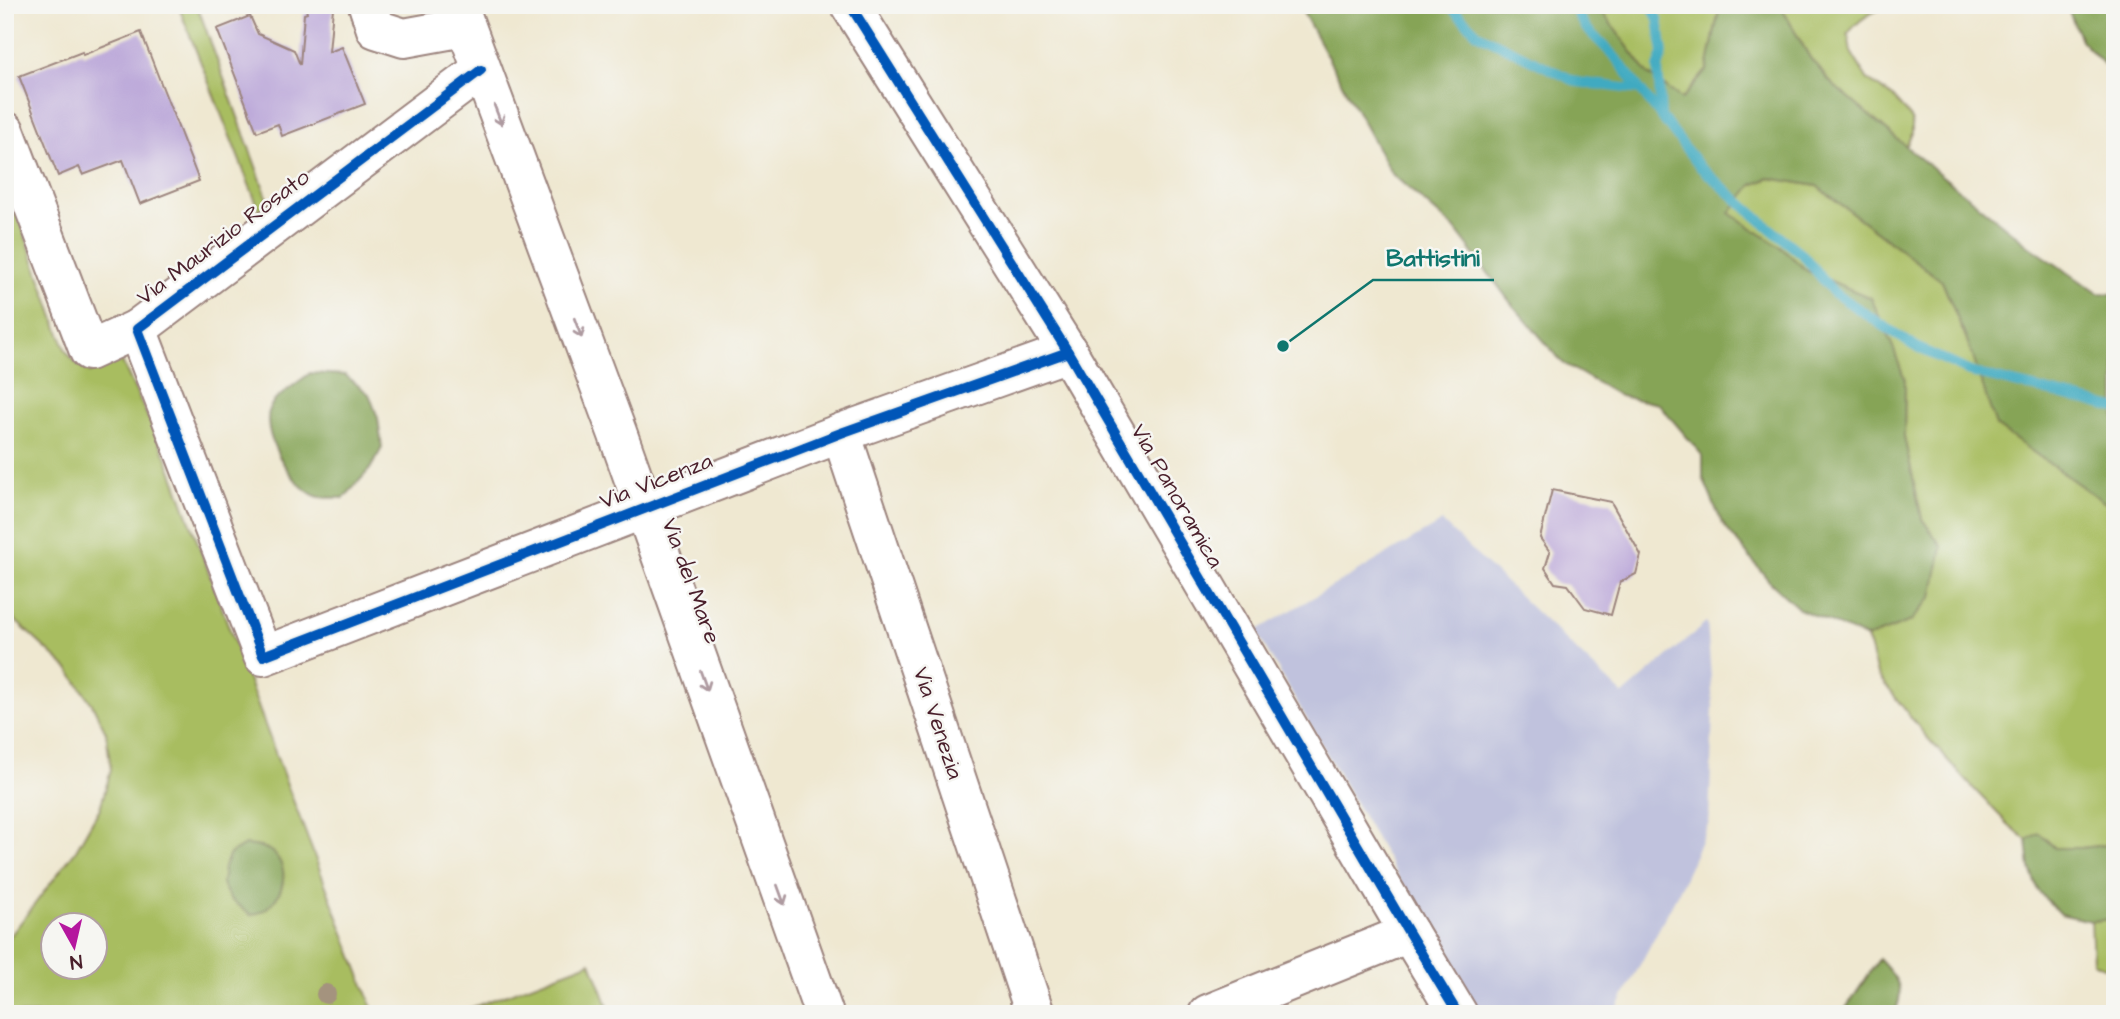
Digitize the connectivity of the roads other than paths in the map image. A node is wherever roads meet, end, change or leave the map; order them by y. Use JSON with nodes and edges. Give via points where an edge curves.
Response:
{"nodes":[{"id":1,"x":368,"y":5,"type":"edge"},
{"id":2,"x":850,"y":5,"type":"edge"},
{"id":3,"x":461,"y":15,"type":"edge"},
{"id":4,"x":481,"y":70,"type":"junction"},
{"id":5,"x":5,"y":131,"type":"edge"},
{"id":6,"x":137,"y":329,"type":"junction"},
{"id":7,"x":1068,"y":352,"type":"junction"},
{"id":8,"x":841,"y":433,"type":"junction"},
{"id":9,"x":643,"y":509,"type":"junction"},
{"id":10,"x":263,"y":656,"type":"joint"},
{"id":11,"x":1409,"y":933,"type":"junction"},
{"id":12,"x":824,"y":1014,"type":"edge"},
{"id":13,"x":1035,"y":1014,"type":"edge"},
{"id":14,"x":1208,"y":1014,"type":"edge"},
{"id":15,"x":1458,"y":1014,"type":"edge"}],
"edges":[{"from":1,"to":3,"type":"street","via":[[376,29],[404,38],[448,30]]},
{"from":2,"to":7,"type":"street","name":"Via Panoramica"},
{"from":3,"to":4,"type":"street","name":"Via del Mare"},
{"from":4,"to":6,"type":"street","name":"Via Maurizio Rosato"},
{"from":4,"to":9,"type":"street","name":"Via del Mare","one_way":true},
{"from":5,"to":6,"type":"street","via":[[89,351]]},
{"from":6,"to":10,"type":"street","name":"Via Maurizio Rosato"},
{"from":7,"to":8,"type":"street","name":"Via Vicenza"},
{"from":7,"to":11,"type":"street","name":"Via Panoramica"},
{"from":8,"to":9,"type":"street","name":"Via Vicenza"},
{"from":8,"to":13,"type":"street","name":"Via Venezia"},
{"from":9,"to":10,"type":"street","name":"Via Vicenza"},
{"from":9,"to":12,"type":"street","name":"Via del Mare","one_way":true},
{"from":11,"to":14,"type":"street"},
{"from":11,"to":15,"type":"street","name":"Via Panoramica"}]}
